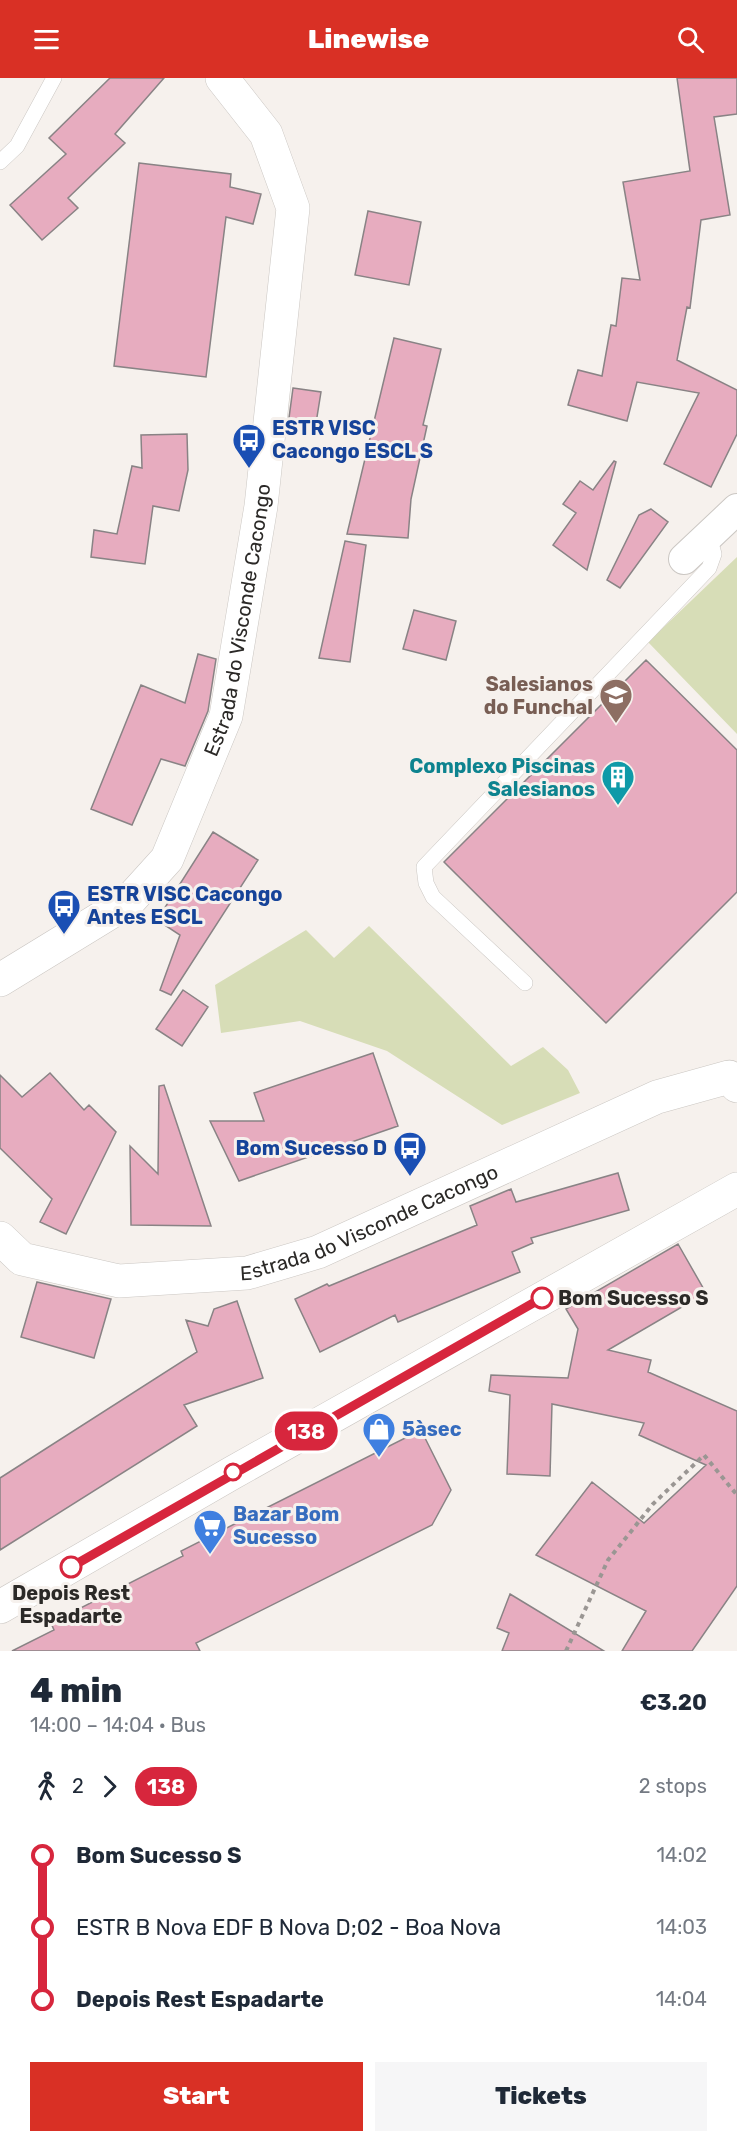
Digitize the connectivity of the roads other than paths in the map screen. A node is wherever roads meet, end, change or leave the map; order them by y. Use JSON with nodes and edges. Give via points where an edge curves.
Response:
{"nodes":[{"id":1,"x":54,"y":78,"type":"edge"},
{"id":2,"x":222,"y":78,"type":"edge"},
{"id":3,"x":0,"y":162,"type":"edge"},
{"id":4,"x":737,"y":509,"type":"edge"},
{"id":5,"x":709,"y":536,"type":"junction"},
{"id":6,"x":684,"y":559,"type":"dead end"},
{"id":7,"x":0,"y":980,"type":"edge"},
{"id":8,"x":525,"y":984,"type":"dead end"},
{"id":9,"x":734,"y":1079,"type":"edge"},
{"id":10,"x":737,"y":1189,"type":"edge"},
{"id":11,"x":0,"y":1238,"type":"edge"},
{"id":12,"x":0,"y":1607,"type":"edge"}],
"edges":[{"from":1,"to":3,"type":"lane","via":[[17,146]]},
{"from":2,"to":7,"type":"street","name":"Estrada do Visconde Cacongo","via":[[266,134],[293,208],[261,506],[226,716],[167,859],[129,901]]},
{"from":4,"to":5,"type":"street"},
{"from":5,"to":6,"type":"street"},
{"from":5,"to":8,"type":"lane","via":[[714,554],[709,568],[424,867],[433,897]]},
{"from":9,"to":11,"type":"street","name":"Estrada do Visconde Cacongo","via":[[657,1097],[318,1252],[247,1273],[119,1281],[22,1259]]},
{"from":10,"to":12,"type":"street"}]}
